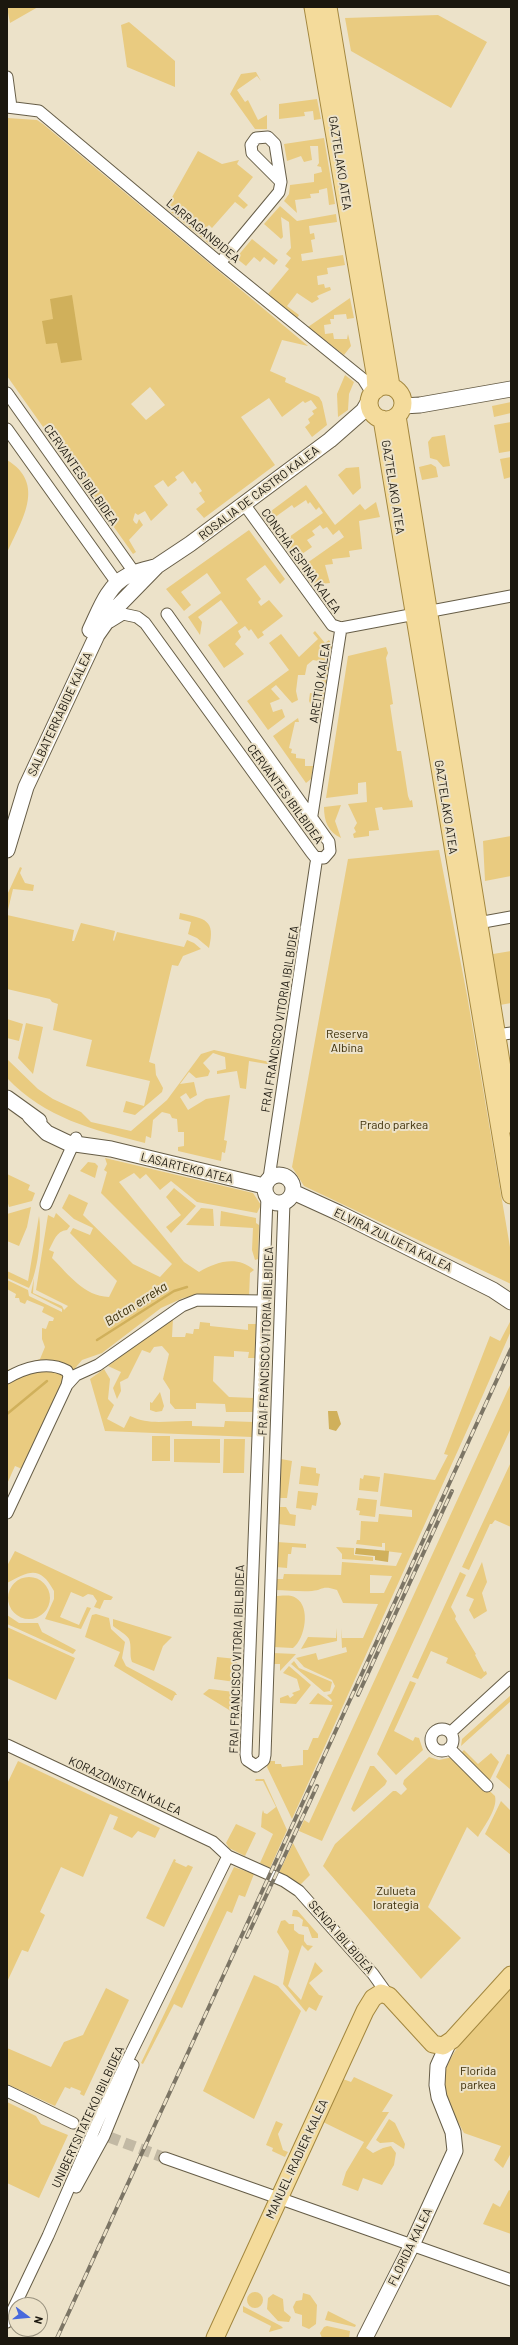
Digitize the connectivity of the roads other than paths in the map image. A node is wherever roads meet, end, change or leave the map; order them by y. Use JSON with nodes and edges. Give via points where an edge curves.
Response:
{"nodes":[{"id":1,"x":313,"y":7,"type":"edge"},
{"id":2,"x":328,"y":7,"type":"edge"},
{"id":3,"x":7,"y":77,"type":"edge"},
{"id":4,"x":9,"y":107,"type":"edge"},
{"id":5,"x":281,"y":182,"type":"dead end"},
{"id":6,"x":220,"y":263,"type":"junction"},
{"id":7,"x":511,"y":389,"type":"edge"},
{"id":8,"x":7,"y":393,"type":"edge"},
{"id":9,"x":380,"y":405,"type":"junction"},
{"id":10,"x":7,"y":430,"type":"edge"},
{"id":11,"x":244,"y":504,"type":"junction"},
{"id":12,"x":127,"y":580,"type":"junction"},
{"id":13,"x":511,"y":596,"type":"edge"},
{"id":14,"x":421,"y":613,"type":"junction"},
{"id":15,"x":167,"y":614,"type":"dead end"},
{"id":16,"x":341,"y":628,"type":"junction"},
{"id":17,"x":97,"y":636,"type":"junction"},
{"id":18,"x":312,"y":815,"type":"junction"},
{"id":19,"x":7,"y":833,"type":"edge"},
{"id":20,"x":7,"y":850,"type":"edge"},
{"id":21,"x":316,"y":863,"type":"dead end"},
{"id":22,"x":511,"y":917,"type":"edge"},
{"id":23,"x":478,"y":923,"type":"junction"},
{"id":24,"x":496,"y":1032,"type":"edge"},
{"id":25,"x":7,"y":1098,"type":"edge"},
{"id":26,"x":511,"y":1124,"type":"edge"},
{"id":27,"x":75,"y":1141,"type":"junction"},
{"id":28,"x":267,"y":1187,"type":"junction"},
{"id":29,"x":511,"y":1195,"type":"edge"},
{"id":30,"x":288,"y":1197,"type":"junction"},
{"id":31,"x":46,"y":1204,"type":"dead end"},
{"id":32,"x":511,"y":1289,"type":"edge"},
{"id":33,"x":493,"y":1290,"type":"junction"},
{"id":34,"x":262,"y":1301,"type":"junction"},
{"id":35,"x":511,"y":1302,"type":"edge"},
{"id":36,"x":7,"y":1378,"type":"edge"},
{"id":37,"x":67,"y":1385,"type":"junction"},
{"id":38,"x":7,"y":1513,"type":"edge"},
{"id":39,"x":511,"y":1677,"type":"edge"},
{"id":40,"x":451,"y":1732,"type":"junction"},
{"id":41,"x":7,"y":1745,"type":"edge"},
{"id":42,"x":449,"y":1748,"type":"junction"},
{"id":43,"x":487,"y":1786,"type":"dead end"},
{"id":44,"x":228,"y":1856,"type":"junction"},
{"id":45,"x":511,"y":1975,"type":"edge"},
{"id":46,"x":389,"y":1996,"type":"junction"},
{"id":47,"x":154,"y":2010,"type":"junction"},
{"id":48,"x":441,"y":2044,"type":"junction"},
{"id":49,"x":7,"y":2091,"type":"edge"},
{"id":50,"x":73,"y":2123,"type":"tunnel mouth"},
{"id":51,"x":454,"y":2156,"type":"joint"},
{"id":52,"x":165,"y":2158,"type":"tunnel mouth"},
{"id":53,"x":279,"y":2198,"type":"junction"},
{"id":54,"x":48,"y":2236,"type":"junction"},
{"id":55,"x":412,"y":2245,"type":"junction"},
{"id":56,"x":511,"y":2280,"type":"edge"},
{"id":57,"x":7,"y":2322,"type":"edge"},
{"id":58,"x":215,"y":2338,"type":"edge"},
{"id":59,"x":365,"y":2338,"type":"edge"}],
"edges":[{"from":1,"to":9,"type":"main road","name":"GAZTELAKO ATEA"},
{"from":2,"to":9,"type":"main road","name":"GAZTELAKO ATEA"},
{"from":3,"to":4,"type":"street"},
{"from":4,"to":6,"type":"street","name":"LARRAGANBIDEA","via":[[39,112],[45,116]]},
{"from":5,"to":6,"type":"street","via":[[279,192]]},
{"from":6,"to":9,"type":"street","name":"LARRAGANBIDEA","via":[[363,379]]},
{"from":7,"to":9,"type":"street","via":[[420,406]]},
{"from":8,"to":12,"type":"street","name":"CERVANTES IBILBIDEA"},
{"from":9,"to":11,"type":"street","name":"ROSALIA DE CASTRO KALEA"},
{"from":9,"to":14,"type":"main road","name":"GAZTELAKO ATEA"},
{"from":10,"to":12,"type":"street"},
{"from":11,"to":12,"type":"street","name":"ROSALIA DE CASTRO KALEA","via":[[157,566]]},
{"from":11,"to":16,"type":"street","name":"CONCHA ESPINA KALEA","via":[[332,625]]},
{"from":12,"to":17,"type":"street","name":"SALBATERRABIDE KALEA"},
{"from":12,"to":19,"type":"street","name":"SALBATERRABIDE KALEA","via":[[107,596],[98,614],[20,782],[10,807]]},
{"from":13,"to":14,"type":"street","name":"AREITIO KALEA"},
{"from":14,"to":16,"type":"street","name":"AREITIO KALEA"},
{"from":14,"to":23,"type":"main road","name":"GAZTELAKO ATEA"},
{"from":14,"to":24,"type":"main road","name":"GAZTELAKO ATEA"},
{"from":15,"to":18,"type":"street","name":"CERVANTES IBILBIDEA"},
{"from":16,"to":18,"type":"street","name":"AREITIO KALEA"},
{"from":17,"to":18,"type":"street","name":"CERVANTES IBILBIDEA","via":[[120,614],[141,619],[315,857],[324,858],[330,851],[329,842]]},
{"from":17,"to":20,"type":"street","name":"SALBATERRABIDE KALEA","via":[[26,787]]},
{"from":21,"to":28,"type":"street","name":"FRAI FRANCISCO VITORIA IBILBIDEA"},
{"from":22,"to":23,"type":"street"},
{"from":23,"to":24,"type":"main road","name":"GAZTELAKO ATEA"},
{"from":24,"to":26,"type":"main road","name":"GAZTELAKO ATEA"},
{"from":24,"to":29,"type":"main road","name":"GAZTELAKO ATEA"},
{"from":25,"to":27,"type":"street","name":"LASARTEKO ATEA","via":[[30,1116]]},
{"from":27,"to":28,"type":"street","name":"LASARTEKO ATEA","via":[[97,1142],[111,1149]]},
{"from":27,"to":31,"type":"street"},
{"from":28,"to":30,"type":"street","name":"LASARTEKO ATEA","via":[[276,1203]]},
{"from":28,"to":30,"type":"street","name":"LASARTEKO ATEA","via":[[279,1174],[288,1177],[292,1184]]},
{"from":28,"to":34,"type":"street","name":"FRAI FRANCISCO VITORIA IBILBIDEA"},
{"from":30,"to":33,"type":"street","name":"ELVIRA ZULUETA KALEA","via":[[339,1213]]},
{"from":30,"to":34,"type":"street","name":"FRAI FRANCISCO VITORIA IBILBIDEA","via":[[265,1755],[264,1760],[256,1766],[247,1760],[246,1754]]},
{"from":32,"to":33,"type":"street","name":"ELVIRA ZULUETA KALEA"},
{"from":33,"to":35,"type":"street","name":"ELVIRA ZULUETA KALEA"},
{"from":34,"to":37,"type":"street","via":[[197,1300],[182,1306],[98,1365],[76,1375]]},
{"from":36,"to":37,"type":"street","via":[[45,1366],[67,1371]]},
{"from":37,"to":38,"type":"street"},
{"from":39,"to":40,"type":"street"},
{"from":40,"to":42,"type":"street","via":[[453,1742]]},
{"from":40,"to":42,"type":"street","via":[[439,1729],[431,1739],[437,1750]]},
{"from":41,"to":44,"type":"street","name":"KORAZONISTEN KALEA","via":[[213,1842]]},
{"from":42,"to":43,"type":"street"},
{"from":44,"to":46,"type":"street","name":"SENDA IBILBIDEA","via":[[284,1881],[299,1891],[373,1974]]},
{"from":44,"to":47,"type":"street","name":"UNIBERTSITATEKO IBILBIDEA"},
{"from":45,"to":48,"type":"main road"},
{"from":46,"to":48,"type":"main road","name":"SENDA IBILBIDEA"},
{"from":46,"to":53,"type":"main road","name":"MANUEL IRADIER KALEA","via":[[381,1993],[370,2002]]},
{"from":47,"to":54,"type":"street","name":"UNIBERTSITATEKO IBILBIDEA","via":[[102,2112]]},
{"from":47,"to":54,"type":"street","name":"UNIBERTSITATEKO IBILBIDEA","via":[[104,2135]]},
{"from":48,"to":51,"type":"street","name":"SENDA IBILBIDEA","via":[[438,2055],[438,2092],[454,2132]]},
{"from":49,"to":50,"type":"street"},
{"from":51,"to":55,"type":"street","name":"FLORIDA KALEA"},
{"from":52,"to":53,"type":"street"},
{"from":53,"to":55,"type":"street"},
{"from":53,"to":58,"type":"main road","name":"MANUEL IRADIER KALEA"},
{"from":54,"to":57,"type":"street","name":"UNIBERTSITATEKO IBILBIDEA"},
{"from":55,"to":56,"type":"street"},
{"from":55,"to":59,"type":"street","name":"FLORIDA KALEA"}]}
